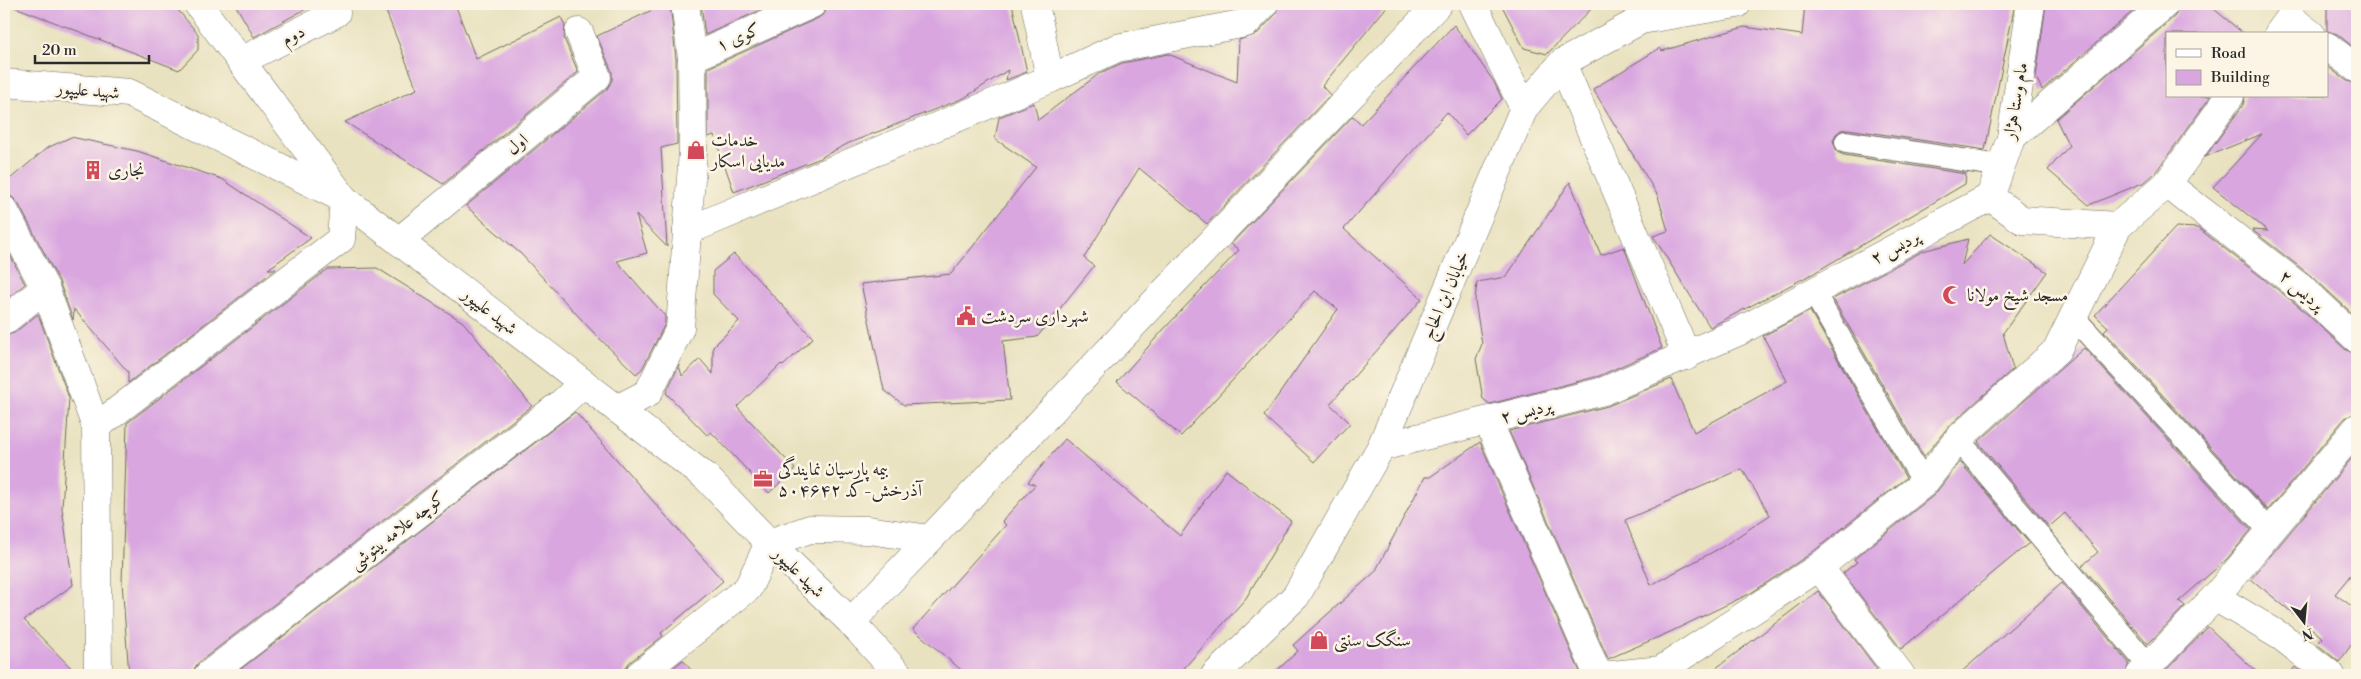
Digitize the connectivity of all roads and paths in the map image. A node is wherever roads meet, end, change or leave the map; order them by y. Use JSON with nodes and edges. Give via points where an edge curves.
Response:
{"nodes":[{"id":1,"x":198,"y":4,"type":"edge"},
{"id":2,"x":333,"y":4,"type":"edge"},
{"id":3,"x":685,"y":4,"type":"edge"},
{"id":4,"x":812,"y":4,"type":"edge"},
{"id":5,"x":1035,"y":4,"type":"edge"},
{"id":6,"x":1264,"y":4,"type":"edge"},
{"id":7,"x":1438,"y":4,"type":"edge"},
{"id":8,"x":1473,"y":4,"type":"edge"},
{"id":9,"x":1737,"y":4,"type":"edge"},
{"id":10,"x":2031,"y":4,"type":"edge"},
{"id":11,"x":2165,"y":4,"type":"edge"},
{"id":12,"x":1639,"y":12,"type":"edge"},
{"id":13,"x":579,"y":32,"type":"dead end"},
{"id":14,"x":2328,"y":47,"type":"edge"},
{"id":15,"x":692,"y":58,"type":"junction"},
{"id":16,"x":241,"y":61,"type":"junction"},
{"id":17,"x":1562,"y":63,"type":"junction"},
{"id":18,"x":2357,"y":69,"type":"edge"},
{"id":19,"x":1050,"y":79,"type":"junction"},
{"id":20,"x":4,"y":83,"type":"edge"},
{"id":21,"x":2229,"y":98,"type":"edge"},
{"id":22,"x":1524,"y":108,"type":"junction"},
{"id":23,"x":2011,"y":138,"type":"junction"},
{"id":24,"x":1846,"y":142,"type":"dead end"},
{"id":25,"x":2001,"y":166,"type":"junction"},
{"id":26,"x":2167,"y":184,"type":"junction"},
{"id":27,"x":1990,"y":197,"type":"junction"},
{"id":28,"x":344,"y":199,"type":"junction"},
{"id":29,"x":4,"y":210,"type":"edge"},
{"id":30,"x":2118,"y":226,"type":"junction"},
{"id":31,"x":687,"y":232,"type":"junction"},
{"id":32,"x":399,"y":241,"type":"junction"},
{"id":33,"x":45,"y":288,"type":"junction"},
{"id":34,"x":1813,"y":291,"type":"junction"},
{"id":35,"x":2073,"y":316,"type":"junction"},
{"id":36,"x":4,"y":321,"type":"edge"},
{"id":37,"x":2357,"y":339,"type":"edge"},
{"id":38,"x":1687,"y":356,"type":"junction"},
{"id":39,"x":584,"y":383,"type":"junction"},
{"id":40,"x":617,"y":409,"type":"junction"},
{"id":41,"x":1488,"y":421,"type":"junction"},
{"id":42,"x":96,"y":427,"type":"junction"},
{"id":43,"x":2357,"y":428,"type":"edge"},
{"id":44,"x":1958,"y":439,"type":"junction"},
{"id":45,"x":1381,"y":447,"type":"junction"},
{"id":46,"x":1924,"y":482,"type":"junction"},
{"id":47,"x":2270,"y":531,"type":"junction"},
{"id":48,"x":930,"y":539,"type":"junction"},
{"id":49,"x":769,"y":543,"type":"junction"},
{"id":50,"x":1819,"y":567,"type":"junction"},
{"id":51,"x":2214,"y":596,"type":"junction"},
{"id":52,"x":851,"y":622,"type":"junction"},
{"id":53,"x":2144,"y":670,"type":"edge"},
{"id":54,"x":1663,"y":673,"type":"edge"},
{"id":55,"x":98,"y":675,"type":"edge"},
{"id":56,"x":208,"y":675,"type":"edge"},
{"id":57,"x":639,"y":675,"type":"edge"},
{"id":58,"x":899,"y":675,"type":"edge"},
{"id":59,"x":1215,"y":675,"type":"edge"},
{"id":60,"x":1598,"y":675,"type":"edge"},
{"id":61,"x":1612,"y":675,"type":"edge"},
{"id":62,"x":1901,"y":675,"type":"edge"},
{"id":63,"x":2332,"y":675,"type":"edge"}],
"edges":[{"from":1,"to":16,"type":"street"},
{"from":2,"to":16,"type":"street","name":"دوم","via":[[336,13]]},
{"from":3,"to":15,"type":"street"},
{"from":4,"to":15,"type":"street","name":"کوی ۱"},
{"from":5,"to":19,"type":"street"},
{"from":6,"to":19,"type":"street","via":[[1246,23],[1118,48]]},
{"from":7,"to":48,"type":"street"},
{"from":8,"to":22,"type":"street"},
{"from":9,"to":12,"type":"street","name":"خیابان ابن الحاج"},
{"from":10,"to":23,"type":"street","name":"مام وستا هژار"},
{"from":11,"to":23,"type":"street"},
{"from":12,"to":17,"type":"street","name":"خیابان ابن الحاج"},
{"from":13,"to":32,"type":"street","name":"اول","via":[[597,77]]},
{"from":14,"to":18,"type":"street"},
{"from":15,"to":31,"type":"street","via":[[693,151]]},
{"from":16,"to":28,"type":"street"},
{"from":17,"to":22,"type":"street","name":"خیابان ابن الحاج"},
{"from":17,"to":38,"type":"street"},
{"from":19,"to":31,"type":"street"},
{"from":20,"to":28,"type":"street","name":"شهید علیپور","via":[[129,93]]},
{"from":21,"to":26,"type":"street"},
{"from":22,"to":45,"type":"street","name":"خیابان ابن الحاج"},
{"from":23,"to":25,"type":"street","name":"مام وستا هژار"},
{"from":24,"to":25,"type":"lane"},
{"from":25,"to":27,"type":"street","name":"مام وستا هژار"},
{"from":26,"to":30,"type":"street"},
{"from":26,"to":37,"type":"street","name":"پردیس ۲","via":[[2305,290]]},
{"from":27,"to":30,"type":"street","via":[[2022,220]]},
{"from":27,"to":34,"type":"street","name":"پردیس ۲"},
{"from":28,"to":32,"type":"street","name":"شهید علیپور"},
{"from":28,"to":42,"type":"street","via":[[341,239]]},
{"from":29,"to":33,"type":"street"},
{"from":30,"to":35,"type":"street"},
{"from":31,"to":40,"type":"street","via":[[680,328],[648,394]]},
{"from":32,"to":39,"type":"street","name":"شهید علیپور"},
{"from":33,"to":36,"type":"street"},
{"from":33,"to":42,"type":"street"},
{"from":34,"to":38,"type":"street","name":"پردیس ۲","via":[[1740,332]]},
{"from":34,"to":46,"type":"lane"},
{"from":35,"to":44,"type":"street","via":[[2057,350]]},
{"from":35,"to":47,"type":"lane"},
{"from":38,"to":41,"type":"street","name":"پردیس ۲","via":[[1604,391]]},
{"from":39,"to":40,"type":"street","name":"شهید علیپور"},
{"from":39,"to":56,"type":"street","name":"کوچه علامه بیتوشی"},
{"from":40,"to":49,"type":"street","name":"شهید علیپور","via":[[707,478]]},
{"from":41,"to":45,"type":"street","name":"پردیس ۲"},
{"from":41,"to":60,"type":"street"},
{"from":42,"to":55,"type":"street"},
{"from":43,"to":47,"type":"street"},
{"from":44,"to":46,"type":"street"},
{"from":44,"to":53,"type":"lane"},
{"from":45,"to":59,"type":"street","name":"خیابان ابن الحاج","via":[[1296,596]]},
{"from":46,"to":50,"type":"street"},
{"from":47,"to":51,"type":"street"},
{"from":48,"to":49,"type":"street","via":[[868,530],[810,529]]},
{"from":48,"to":52,"type":"street"},
{"from":49,"to":52,"type":"street","name":"شهید علیپور"},
{"from":49,"to":57,"type":"street","via":[[748,588]]},
{"from":50,"to":54,"type":"street"},
{"from":50,"to":62,"type":"street"},
{"from":51,"to":53,"type":"street"},
{"from":51,"to":63,"type":"street","via":[[2282,637]]},
{"from":52,"to":58,"type":"street","name":"شهید علیپور"},
{"from":54,"to":61,"type":"street"}]}
